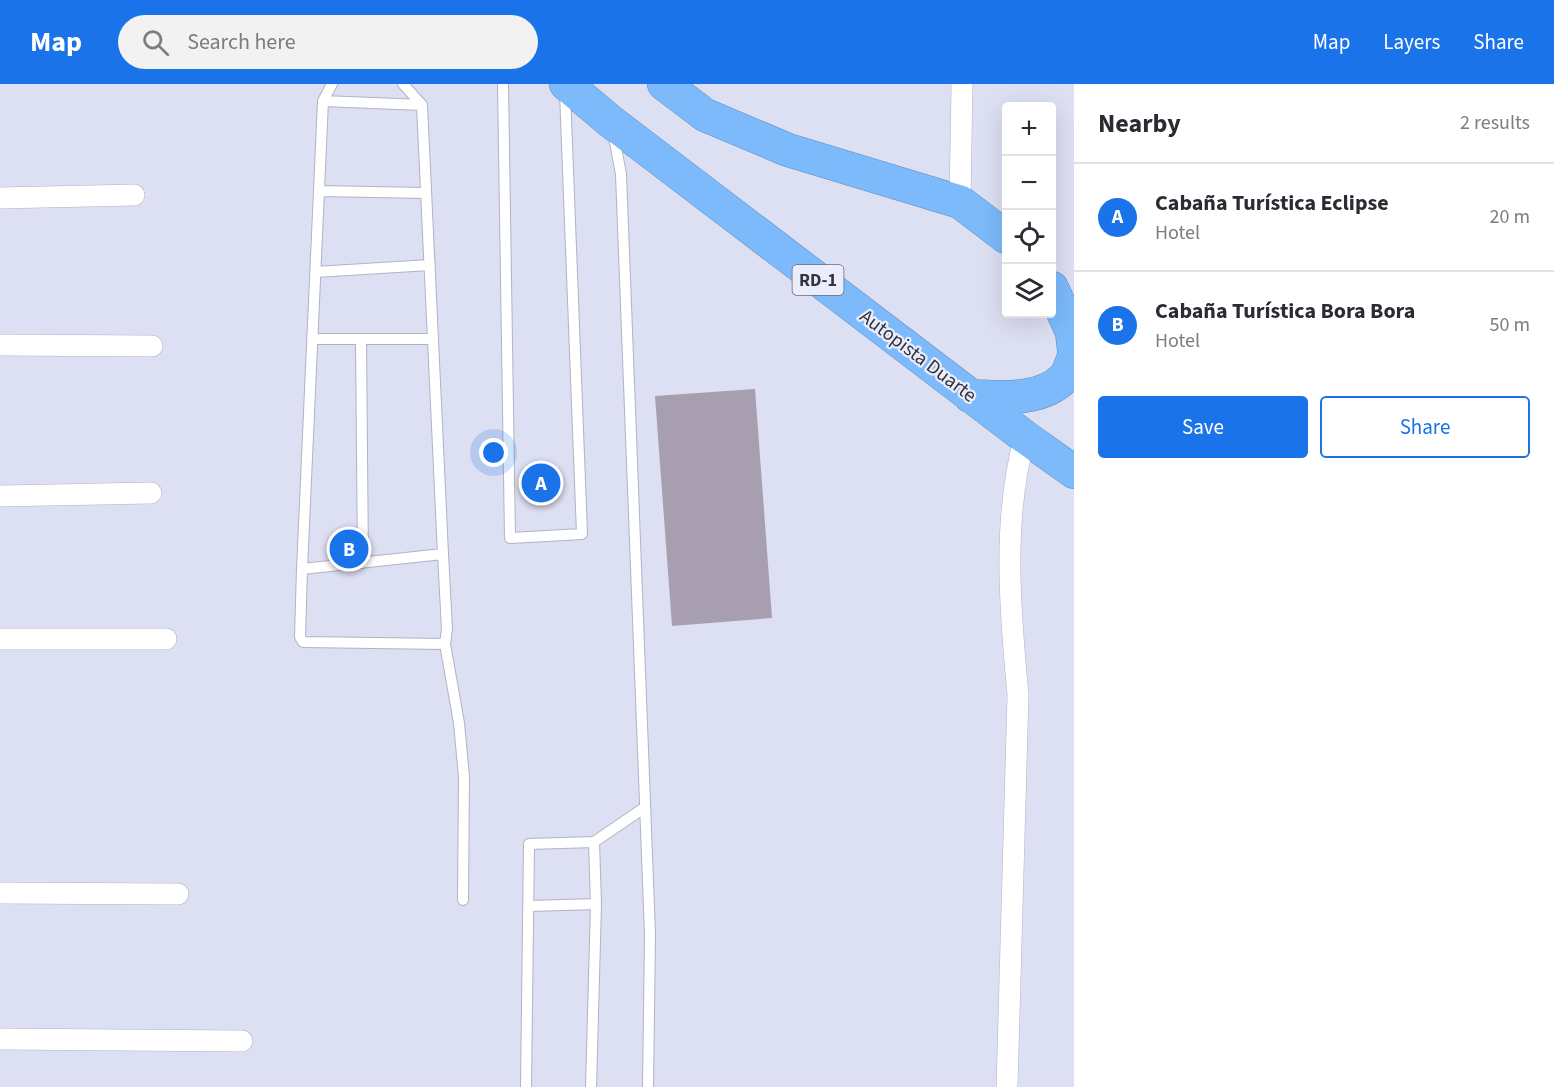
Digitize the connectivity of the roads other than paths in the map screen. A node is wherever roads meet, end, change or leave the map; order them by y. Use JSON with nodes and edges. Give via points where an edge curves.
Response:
{"nodes":[{"id":1,"x":332,"y":84,"type":"edge"},
{"id":2,"x":404,"y":84,"type":"edge"},
{"id":3,"x":503,"y":84,"type":"edge"},
{"id":4,"x":565,"y":84,"type":"edge"},
{"id":5,"x":664,"y":84,"type":"edge"},
{"id":6,"x":962,"y":84,"type":"edge"},
{"id":7,"x":322,"y":101,"type":"junction"},
{"id":8,"x":422,"y":105,"type":"junction"},
{"id":9,"x":610,"y":121,"type":"junction"},
{"id":10,"x":319,"y":191,"type":"junction"},
{"id":11,"x":426,"y":193,"type":"junction"},
{"id":12,"x":134,"y":195,"type":"dead end"},
{"id":13,"x":0,"y":198,"type":"edge"},
{"id":14,"x":960,"y":202,"type":"junction"},
{"id":15,"x":1002,"y":234,"type":"edge"},
{"id":16,"x":430,"y":264,"type":"junction"},
{"id":17,"x":315,"y":272,"type":"junction"},
{"id":18,"x":1056,"y":274,"type":"edge"},
{"id":19,"x":1074,"y":288,"type":"edge"},
{"id":20,"x":1056,"y":297,"type":"edge"},
{"id":21,"x":312,"y":339,"type":"junction"},
{"id":22,"x":361,"y":339,"type":"junction"},
{"id":23,"x":433,"y":339,"type":"junction"},
{"id":24,"x":0,"y":345,"type":"edge"},
{"id":25,"x":152,"y":346,"type":"dead end"},
{"id":26,"x":1074,"y":350,"type":"edge"},
{"id":27,"x":1074,"y":357,"type":"edge"},
{"id":28,"x":970,"y":396,"type":"junction"},
{"id":29,"x":1025,"y":437,"type":"junction"},
{"id":30,"x":1074,"y":472,"type":"edge"},
{"id":31,"x":151,"y":493,"type":"dead end"},
{"id":32,"x":0,"y":496,"type":"edge"},
{"id":33,"x":442,"y":554,"type":"junction"},
{"id":34,"x":363,"y":563,"type":"junction"},
{"id":35,"x":302,"y":569,"type":"junction"},
{"id":36,"x":0,"y":639,"type":"edge"},
{"id":37,"x":166,"y":639,"type":"dead end"},
{"id":38,"x":445,"y":644,"type":"junction"},
{"id":39,"x":644,"y":808,"type":"junction"},
{"id":40,"x":594,"y":842,"type":"junction"},
{"id":41,"x":0,"y":893,"type":"edge"},
{"id":42,"x":178,"y":894,"type":"dead end"},
{"id":43,"x":463,"y":900,"type":"dead end"},
{"id":44,"x":596,"y":904,"type":"junction"},
{"id":45,"x":530,"y":906,"type":"junction"},
{"id":46,"x":0,"y":1039,"type":"edge"},
{"id":47,"x":242,"y":1041,"type":"dead end"},
{"id":48,"x":526,"y":1087,"type":"edge"},
{"id":49,"x":591,"y":1087,"type":"edge"},
{"id":50,"x":648,"y":1087,"type":"edge"},
{"id":51,"x":1007,"y":1087,"type":"edge"}],
"edges":[{"from":1,"to":7,"type":"lane"},
{"from":2,"to":8,"type":"lane"},
{"from":3,"to":4,"type":"lane","via":[[510,538],[582,534]]},
{"from":4,"to":9,"type":"highway","name":"Autopista Duarte","number":"RD-1"},
{"from":5,"to":14,"type":"highway","via":[[705,115],[788,150]]},
{"from":6,"to":14,"type":"street"},
{"from":7,"to":8,"type":"lane"},
{"from":7,"to":10,"type":"lane"},
{"from":8,"to":11,"type":"lane"},
{"from":9,"to":28,"type":"highway","name":"Autopista Duarte","number":"RD-1"},
{"from":9,"to":39,"type":"lane","via":[[621,174]]},
{"from":10,"to":11,"type":"lane"},
{"from":10,"to":17,"type":"lane"},
{"from":11,"to":16,"type":"lane"},
{"from":12,"to":13,"type":"street"},
{"from":14,"to":15,"type":"highway"},
{"from":16,"to":17,"type":"lane"},
{"from":16,"to":23,"type":"lane"},
{"from":17,"to":21,"type":"lane"},
{"from":18,"to":19,"type":"highway"},
{"from":20,"to":26,"type":"highway","via":[[1072,332]]},
{"from":21,"to":22,"type":"lane"},
{"from":21,"to":35,"type":"lane"},
{"from":22,"to":23,"type":"lane"},
{"from":22,"to":34,"type":"lane"},
{"from":23,"to":33,"type":"lane"},
{"from":24,"to":25,"type":"street"},
{"from":27,"to":28,"type":"highway","via":[[1065,377],[1025,397]]},
{"from":28,"to":29,"type":"highway","name":"Autopista Duarte","number":"RD-1"},
{"from":29,"to":30,"type":"highway","name":"Autopista Duarte","number":"RD-1"},
{"from":29,"to":51,"type":"street","via":[[1011,494],[1011,630],[1018,694]]},
{"from":31,"to":32,"type":"street"},
{"from":33,"to":34,"type":"lane"},
{"from":33,"to":38,"type":"lane"},
{"from":34,"to":35,"type":"lane"},
{"from":35,"to":38,"type":"lane","via":[[303,642]]},
{"from":36,"to":37,"type":"street"},
{"from":38,"to":43,"type":"lane","via":[[464,777]]},
{"from":39,"to":40,"type":"lane"},
{"from":39,"to":50,"type":"lane","via":[[650,934]]},
{"from":40,"to":44,"type":"lane"},
{"from":40,"to":45,"type":"lane","via":[[529,844]]},
{"from":41,"to":42,"type":"street"},
{"from":44,"to":45,"type":"lane"},
{"from":44,"to":49,"type":"lane"},
{"from":45,"to":48,"type":"lane"},
{"from":46,"to":47,"type":"street"}]}
